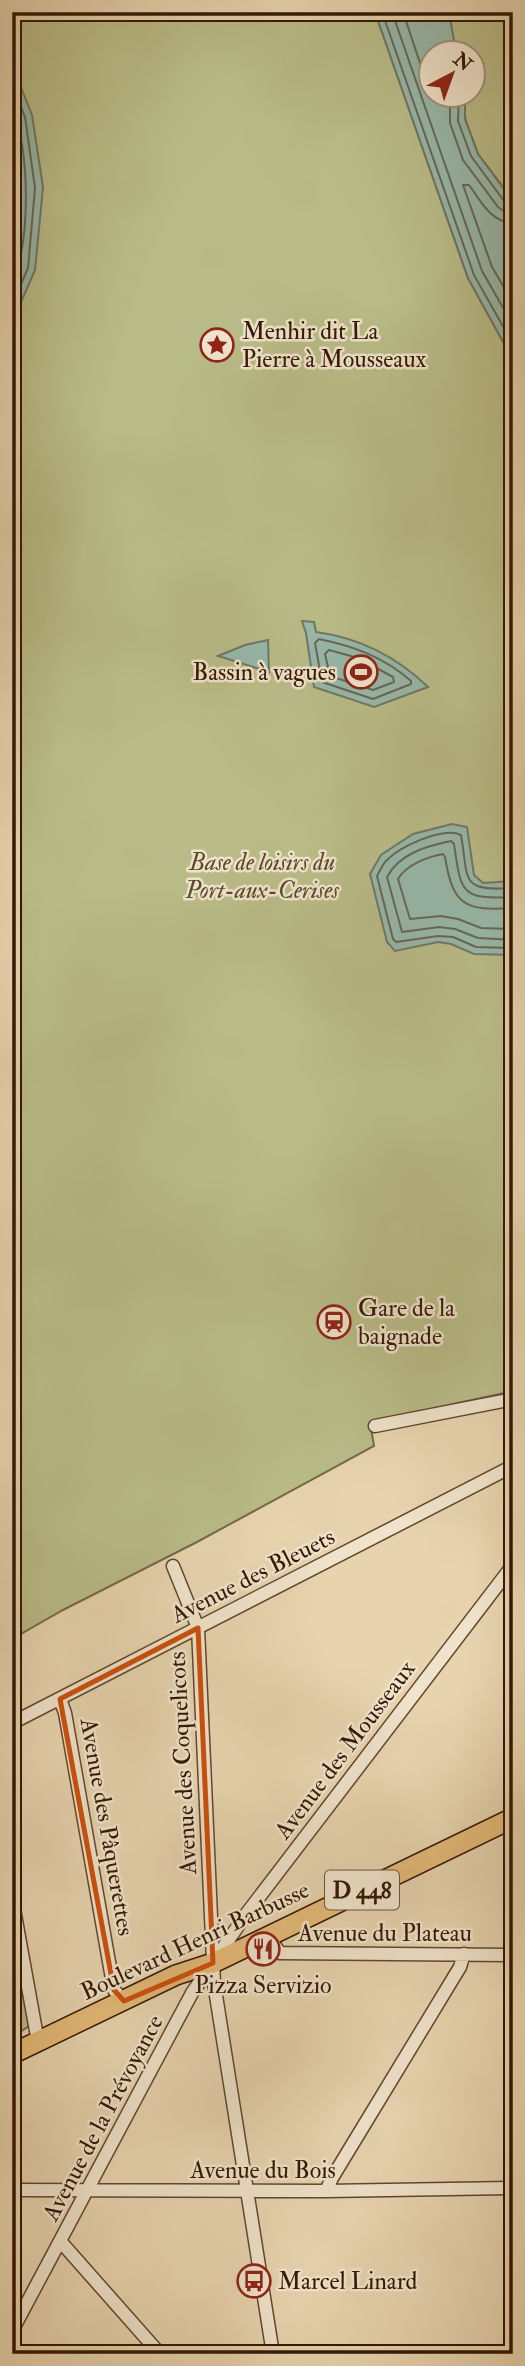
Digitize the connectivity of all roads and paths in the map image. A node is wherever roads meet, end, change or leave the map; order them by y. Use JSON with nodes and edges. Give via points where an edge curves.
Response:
{"nodes":[{"id":1,"x":513,"y":1399,"type":"edge"},
{"id":2,"x":375,"y":1426,"type":"dead end"},
{"id":3,"x":513,"y":1466,"type":"edge"},
{"id":4,"x":513,"y":1565,"type":"edge"},
{"id":5,"x":173,"y":1566,"type":"dead end"},
{"id":6,"x":198,"y":1628,"type":"junction"},
{"id":7,"x":60,"y":1699,"type":"junction"},
{"id":8,"x":12,"y":1723,"type":"edge"},
{"id":9,"x":513,"y":1818,"type":"edge"},
{"id":10,"x":12,"y":1898,"type":"edge"},
{"id":11,"x":267,"y":1935,"type":"junction"},
{"id":12,"x":464,"y":1955,"type":"junction"},
{"id":13,"x":513,"y":1955,"type":"edge"},
{"id":14,"x":213,"y":1963,"type":"junction"},
{"id":15,"x":124,"y":2001,"type":"junction"},
{"id":16,"x":38,"y":2042,"type":"junction"},
{"id":17,"x":12,"y":2054,"type":"edge"},
{"id":18,"x":513,"y":2188,"type":"edge"},
{"id":19,"x":12,"y":2190,"type":"edge"},
{"id":20,"x":88,"y":2190,"type":"junction"},
{"id":21,"x":247,"y":2191,"type":"junction"},
{"id":22,"x":326,"y":2191,"type":"junction"},
{"id":23,"x":61,"y":2242,"type":"junction"},
{"id":24,"x":12,"y":2330,"type":"edge"},
{"id":25,"x":160,"y":2354,"type":"edge"},
{"id":26,"x":273,"y":2354,"type":"edge"}],
"edges":[{"from":1,"to":2,"type":"street"},
{"from":3,"to":6,"type":"street","name":"Avenue des Bleuets"},
{"from":4,"to":14,"type":"street","name":"Avenue des Mousseaux"},
{"from":5,"to":6,"type":"street","name":"Avenue des Coquelicots"},
{"from":6,"to":7,"type":"street","name":"Avenue des Bleuets"},
{"from":6,"to":14,"type":"street","name":"Avenue des Coquelicots"},
{"from":7,"to":8,"type":"street","name":"Avenue des Bleuets"},
{"from":7,"to":15,"type":"street","name":"Avenue des Pâquerettes","via":[[114,1990]]},
{"from":9,"to":11,"type":"main road","name":"Boulevard Henri Barbusse","number":"D 448"},
{"from":10,"to":16,"type":"street"},
{"from":11,"to":12,"type":"street","name":"Avenue du Plateau","via":[[280,1953]]},
{"from":11,"to":14,"type":"main road","name":"Boulevard Henri Barbusse","number":"D 448"},
{"from":12,"to":13,"type":"street","name":"Avenue du Plateau"},
{"from":12,"to":22,"type":"street"},
{"from":14,"to":15,"type":"main road","name":"Boulevard Henri Barbusse","number":"D 448"},
{"from":14,"to":20,"type":"street","name":"Avenue de la Prévoyance","via":[[192,1993]]},
{"from":14,"to":21,"type":"street","name":"Avenue des Coquelicots"},
{"from":15,"to":16,"type":"main road","name":"Boulevard Henri Barbusse","number":"D 448"},
{"from":16,"to":17,"type":"main road","name":"Boulevard Henri Barbusse","number":"D 448"},
{"from":18,"to":22,"type":"street","name":"Avenue du Bois"},
{"from":19,"to":20,"type":"street","name":"Avenue du Bois"},
{"from":20,"to":21,"type":"street","name":"Avenue du Bois"},
{"from":20,"to":23,"type":"street","name":"Avenue de la Prévoyance"},
{"from":21,"to":22,"type":"street","name":"Avenue du Bois"},
{"from":21,"to":26,"type":"street","name":"Avenue des Coquelicots"},
{"from":23,"to":24,"type":"street","name":"Avenue de la Prévoyance"},
{"from":23,"to":25,"type":"street"}]}
